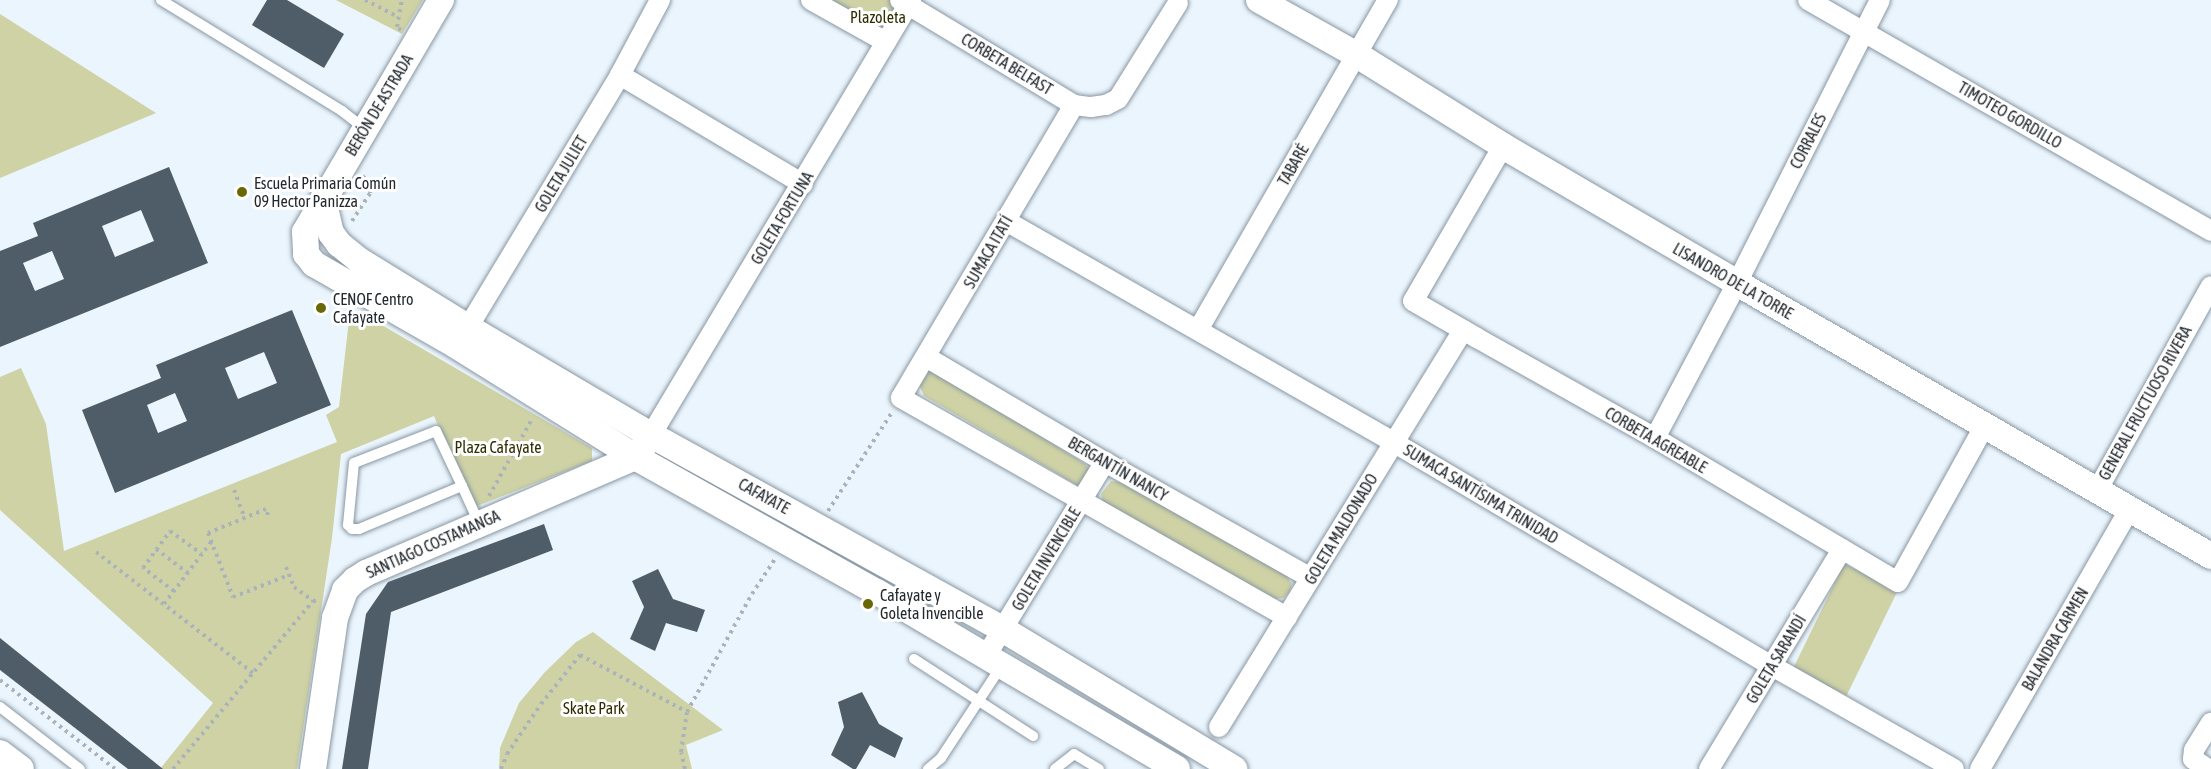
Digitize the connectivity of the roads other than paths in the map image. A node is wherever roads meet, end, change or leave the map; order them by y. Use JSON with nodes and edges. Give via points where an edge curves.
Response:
{"nodes":[{"id":1,"x":161,"y":0,"type":"edge"},
{"id":2,"x":441,"y":0,"type":"edge"},
{"id":3,"x":660,"y":0,"type":"edge"},
{"id":4,"x":811,"y":0,"type":"edge"},
{"id":5,"x":1259,"y":0,"type":"edge"},
{"id":6,"x":1388,"y":0,"type":"edge"},
{"id":7,"x":1808,"y":0,"type":"edge"},
{"id":8,"x":1880,"y":0,"type":"edge"},
{"id":9,"x":906,"y":2,"type":"edge"},
{"id":10,"x":1178,"y":3,"type":"dead end"},
{"id":11,"x":1863,"y":31,"type":"junction"},
{"id":12,"x":886,"y":42,"type":"junction"},
{"id":13,"x":1358,"y":55,"type":"junction"},
{"id":14,"x":620,"y":75,"type":"junction"},
{"id":15,"x":1074,"y":105,"type":"junction"},
{"id":16,"x":365,"y":129,"type":"junction"},
{"id":17,"x":1503,"y":146,"type":"junction"},
{"id":18,"x":803,"y":184,"type":"junction"},
{"id":19,"x":323,"y":199,"type":"junction"},
{"id":20,"x":1006,"y":221,"type":"junction"},
{"id":21,"x":2211,"y":231,"type":"edge"},
{"id":22,"x":324,"y":271,"type":"joint"},
{"id":23,"x":1737,"y":283,"type":"junction"},
{"id":24,"x":2211,"y":286,"type":"edge"},
{"id":25,"x":1198,"y":330,"type":"junction"},
{"id":26,"x":1463,"y":330,"type":"junction"},
{"id":27,"x":463,"y":337,"type":"junction"},
{"id":28,"x":926,"y":357,"type":"junction"},
{"id":29,"x":1984,"y":425,"type":"junction"},
{"id":30,"x":651,"y":435,"type":"junction"},
{"id":31,"x":1655,"y":438,"type":"junction"},
{"id":32,"x":1393,"y":442,"type":"junction"},
{"id":33,"x":635,"y":457,"type":"junction"},
{"id":34,"x":1105,"y":462,"type":"junction"},
{"id":35,"x":462,"y":486,"type":"junction"},
{"id":36,"x":2097,"y":489,"type":"junction"},
{"id":37,"x":1081,"y":501,"type":"junction"},
{"id":38,"x":2130,"y":508,"type":"junction"},
{"id":39,"x":486,"y":521,"type":"junction"},
{"id":40,"x":1842,"y":549,"type":"junction"},
{"id":41,"x":2211,"y":556,"type":"edge"},
{"id":42,"x":1311,"y":578,"type":"junction"},
{"id":43,"x":1287,"y":617,"type":"junction"},
{"id":44,"x":1004,"y":630,"type":"junction"},
{"id":45,"x":914,"y":659,"type":"dead end"},
{"id":46,"x":994,"y":661,"type":"junction"},
{"id":47,"x":1772,"y":666,"type":"junction"},
{"id":48,"x":977,"y":700,"type":"junction"},
{"id":49,"x":0,"y":707,"type":"edge"},
{"id":50,"x":2211,"y":723,"type":"edge"},
{"id":51,"x":1219,"y":727,"type":"dead end"},
{"id":52,"x":1033,"y":736,"type":"dead end"},
{"id":53,"x":0,"y":753,"type":"edge"},
{"id":54,"x":2201,"y":764,"type":"edge"},
{"id":55,"x":21,"y":769,"type":"edge"},
{"id":56,"x":80,"y":769,"type":"edge"},
{"id":57,"x":313,"y":769,"type":"edge"},
{"id":58,"x":927,"y":769,"type":"edge"},
{"id":59,"x":1054,"y":769,"type":"edge"},
{"id":60,"x":1099,"y":769,"type":"edge"},
{"id":61,"x":1177,"y":769,"type":"edge"},
{"id":62,"x":1234,"y":769,"type":"edge"},
{"id":63,"x":1709,"y":769,"type":"edge"},
{"id":64,"x":1954,"y":769,"type":"edge"},
{"id":65,"x":1980,"y":769,"type":"edge"}],
"edges":[{"from":1,"to":16,"type":"lane"},
{"from":2,"to":16,"type":"street","name":"BERÓN DE ASTRADA"},
{"from":3,"to":14,"type":"street","name":"GOLETA JULIET"},
{"from":4,"to":12,"type":"street"},
{"from":5,"to":13,"type":"street","name":"LISANDRO DE LA TORRE"},
{"from":6,"to":13,"type":"street","name":"TABARÉ"},
{"from":7,"to":11,"type":"street","name":"TIMOTEO GORDILLO"},
{"from":8,"to":11,"type":"street","name":"CORRALES"},
{"from":9,"to":12,"type":"street","name":"GOLETA FORTUNA"},
{"from":9,"to":15,"type":"street","name":"CORBETA BELFAST"},
{"from":10,"to":15,"type":"street","via":[[1118,99],[1106,105]]},
{"from":11,"to":21,"type":"street","name":"TIMOTEO GORDILLO"},
{"from":11,"to":23,"type":"street","name":"CORRALES"},
{"from":12,"to":18,"type":"street","name":"GOLETA FORTUNA"},
{"from":13,"to":17,"type":"street","name":"LISANDRO DE LA TORRE"},
{"from":13,"to":25,"type":"street","name":"TABARÉ"},
{"from":14,"to":18,"type":"street"},
{"from":14,"to":27,"type":"street","name":"GOLETA JULIET"},
{"from":15,"to":20,"type":"street","name":"SUMACA ITATÍ"},
{"from":16,"to":19,"type":"street","name":"BERÓN DE ASTRADA"},
{"from":17,"to":23,"type":"street","name":"LISANDRO DE LA TORRE"},
{"from":17,"to":26,"type":"street","name":"CORBETA AGREABLE","via":[[1413,301]]},
{"from":18,"to":30,"type":"street","name":"GOLETA FORTUNA"},
{"from":19,"to":22,"type":"street","name":"BERÓN DE ASTRADA","via":[[305,232],[304,244],[306,254]]},
{"from":19,"to":27,"type":"street","name":"CAFAYATE","via":[[326,219],[339,244]]},
{"from":20,"to":25,"type":"street","name":"SUMACA SANTÍSIMA TRINIDAD"},
{"from":20,"to":28,"type":"street","name":"SUMACA ITATÍ"},
{"from":22,"to":27,"type":"street","name":"CAFAYATE"},
{"from":23,"to":29,"type":"street","name":"LISANDRO DE LA TORRE"},
{"from":23,"to":31,"type":"street","name":"CORRALES"},
{"from":24,"to":36,"type":"street","name":"GENERAL FRUCTUOSO RIVERA"},
{"from":25,"to":32,"type":"street","name":"SUMACA SANTÍSIMA TRINIDAD"},
{"from":26,"to":31,"type":"street","name":"CORBETA AGREABLE"},
{"from":26,"to":32,"type":"street","name":"GOLETA MALDONADO"},
{"from":27,"to":30,"type":"street","name":"CAFAYATE"},
{"from":27,"to":33,"type":"street","name":"CAFAYATE","via":[[543,400]]},
{"from":28,"to":34,"type":"street","name":"BERGANTÍN NANCY"},
{"from":28,"to":37,"type":"street","name":"SUMACA ITATÍ","via":[[901,398]]},
{"from":29,"to":36,"type":"street","name":"LISANDRO DE LA TORRE"},
{"from":29,"to":40,"type":"street","name":"CORBETA AGREABLE","via":[[1898,582]]},
{"from":30,"to":33,"type":"street"},
{"from":30,"to":44,"type":"street","name":"CAFAYATE"},
{"from":31,"to":40,"type":"street","name":"CORBETA AGREABLE"},
{"from":32,"to":42,"type":"street","name":"GOLETA MALDONADO"},
{"from":32,"to":47,"type":"street","name":"SUMACA SANTÍSIMA TRINIDAD"},
{"from":33,"to":39,"type":"street","name":"SANTIAGO COSTAMANGA"},
{"from":33,"to":46,"type":"street","name":"CAFAYATE"},
{"from":34,"to":37,"type":"street","name":"GOLETA INVENCIBLE"},
{"from":34,"to":42,"type":"street","name":"BERGANTÍN NANCY"},
{"from":35,"to":35,"type":"lane","via":[[439,435],[429,432],[354,463],[348,525],[359,529]]},
{"from":35,"to":39,"type":"lane"},
{"from":36,"to":38,"type":"street","name":"LISANDRO DE LA TORRE"},
{"from":37,"to":43,"type":"street"},
{"from":37,"to":44,"type":"street","name":"GOLETA INVENCIBLE"},
{"from":38,"to":41,"type":"street","name":"LISANDRO DE LA TORRE"},
{"from":38,"to":65,"type":"street","name":"BALANDRA CARMEN"},
{"from":39,"to":57,"type":"street","name":"SANTIAGO COSTAMANGA","via":[[366,573],[345,590],[335,618]]},
{"from":40,"to":47,"type":"street","name":"GOLETA SARANDÍ"},
{"from":42,"to":43,"type":"street","name":"GOLETA MALDONADO"},
{"from":43,"to":51,"type":"street","name":"GOLETA MALDONADO"},
{"from":44,"to":46,"type":"street","name":"GOLETA INVENCIBLE"},
{"from":44,"to":62,"type":"street","name":"CAFAYATE"},
{"from":45,"to":48,"type":"lane"},
{"from":46,"to":48,"type":"lane"},
{"from":46,"to":61,"type":"street","name":"CAFAYATE"},
{"from":47,"to":63,"type":"street","name":"GOLETA SARANDÍ"},
{"from":47,"to":64,"type":"street","name":"SUMACA SANTÍSIMA TRINIDAD"},
{"from":48,"to":52,"type":"lane"},
{"from":48,"to":58,"type":"lane","via":[[941,758]]},
{"from":49,"to":56,"type":"lane"},
{"from":50,"to":54,"type":"street","via":[[2194,750]]},
{"from":53,"to":55,"type":"street"},
{"from":59,"to":60,"type":"lane","via":[[1074,754]]}]}
